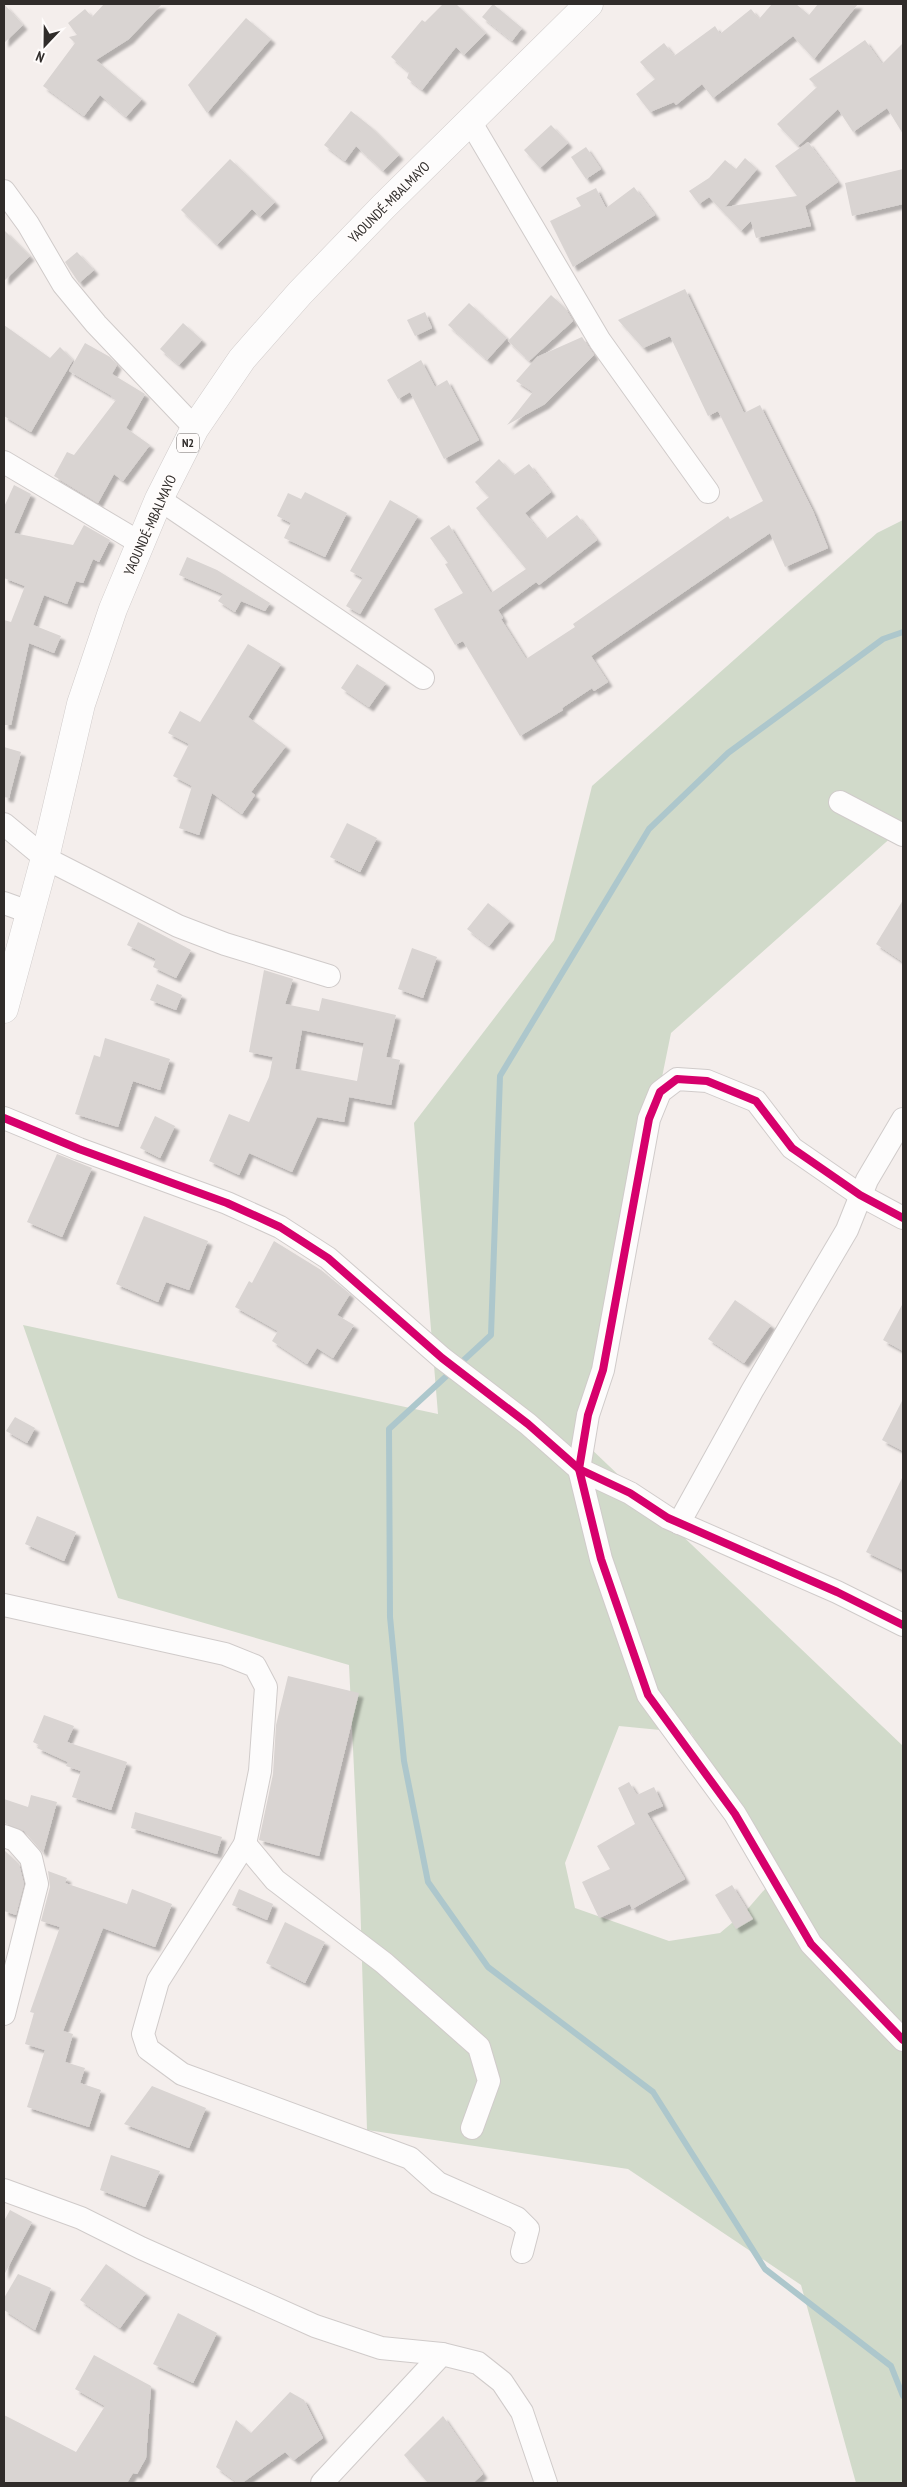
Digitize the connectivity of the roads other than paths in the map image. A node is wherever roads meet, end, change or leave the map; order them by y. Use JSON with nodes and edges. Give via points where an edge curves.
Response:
{"nodes":[{"id":1,"x":589,"y":4,"type":"edge"},
{"id":2,"x":470,"y":121,"type":"junction"},
{"id":3,"x":4,"y":191,"type":"edge"},
{"id":4,"x":195,"y":428,"type":"junction"},
{"id":5,"x":4,"y":462,"type":"edge"},
{"id":6,"x":708,"y":492,"type":"dead end"},
{"id":7,"x":160,"y":499,"type":"junction"},
{"id":8,"x":142,"y":544,"type":"junction"},
{"id":9,"x":423,"y":678,"type":"dead end"},
{"id":10,"x":840,"y":802,"type":"dead end"},
{"id":11,"x":4,"y":824,"type":"edge"},
{"id":12,"x":903,"y":835,"type":"edge"},
{"id":13,"x":45,"y":858,"type":"junction"},
{"id":14,"x":4,"y":903,"type":"edge"},
{"id":15,"x":29,"y":912,"type":"junction"},
{"id":16,"x":329,"y":976,"type":"dead end"},
{"id":17,"x":4,"y":1009,"type":"edge"},
{"id":18,"x":4,"y":1118,"type":"edge"},
{"id":19,"x":903,"y":1119,"type":"edge"},
{"id":20,"x":860,"y":1195,"type":"junction"},
{"id":21,"x":903,"y":1218,"type":"edge"},
{"id":22,"x":579,"y":1469,"type":"junction"},
{"id":23,"x":679,"y":1524,"type":"junction"},
{"id":24,"x":4,"y":1605,"type":"edge"},
{"id":25,"x":903,"y":1625,"type":"edge"},
{"id":26,"x":4,"y":1836,"type":"edge"},
{"id":27,"x":245,"y":1844,"type":"junction"},
{"id":28,"x":4,"y":2014,"type":"edge"},
{"id":29,"x":903,"y":2040,"type":"edge"},
{"id":30,"x":472,"y":2128,"type":"dead end"},
{"id":31,"x":4,"y":2190,"type":"edge"},
{"id":32,"x":522,"y":2252,"type":"dead end"},
{"id":33,"x":442,"y":2354,"type":"junction"},
{"id":34,"x":322,"y":2483,"type":"edge"},
{"id":35,"x":546,"y":2483,"type":"edge"}],
"edges":[{"from":1,"to":2,"type":"highway","name":"YAOUNDÉ-MBALMAYO","number":"N2"},
{"from":2,"to":4,"type":"highway","name":"YAOUNDÉ-MBALMAYO","number":"N2","via":[[300,293],[242,359]]},
{"from":2,"to":6,"type":"street","via":[[600,341]]},
{"from":3,"to":4,"type":"street","via":[[28,224],[63,284],[96,324]]},
{"from":4,"to":7,"type":"highway","name":"YAOUNDÉ-MBALMAYO","number":"N2"},
{"from":5,"to":8,"type":"street"},
{"from":7,"to":8,"type":"highway","name":"YAOUNDÉ-MBALMAYO","number":"N2"},
{"from":7,"to":9,"type":"street"},
{"from":8,"to":13,"type":"highway","name":"YAOUNDÉ-MBALMAYO","number":"N2","via":[[113,609],[82,704]]},
{"from":10,"to":12,"type":"street"},
{"from":11,"to":13,"type":"street"},
{"from":13,"to":15,"type":"highway","name":"YAOUNDÉ-MBALMAYO","number":"N2"},
{"from":13,"to":16,"type":"street","via":[[178,926]]},
{"from":14,"to":15,"type":"street"},
{"from":15,"to":17,"type":"highway","name":"YAOUNDÉ-MBALMAYO","number":"N2"},
{"from":18,"to":22,"type":"street","via":[[79,1150],[227,1203],[280,1227],[328,1258],[442,1358],[528,1424]]},
{"from":19,"to":20,"type":"street"},
{"from":20,"to":21,"type":"street"},
{"from":20,"to":22,"type":"street","via":[[792,1148],[756,1101],[707,1081],[677,1079],[660,1092],[649,1119],[603,1370],[588,1415]]},
{"from":20,"to":23,"type":"street","via":[[847,1230],[752,1391]]},
{"from":22,"to":23,"type":"street","via":[[630,1493]]},
{"from":22,"to":29,"type":"street","via":[[601,1559],[648,1695],[735,1814],[811,1944]]},
{"from":23,"to":25,"type":"street","via":[[837,1592]]},
{"from":24,"to":27,"type":"street","via":[[225,1654],[255,1666],[266,1687],[260,1771]]},
{"from":26,"to":28,"type":"street","via":[[15,1840],[31,1858],[37,1884]]},
{"from":27,"to":30,"type":"street","via":[[275,1880],[384,1963],[478,2047],[489,2081]]},
{"from":27,"to":32,"type":"street","via":[[158,1981],[144,2034],[148,2050],[182,2074],[410,2158],[438,2183],[516,2218],[528,2229]]},
{"from":31,"to":33,"type":"street","via":[[81,2218],[315,2326],[381,2348]]},
{"from":33,"to":34,"type":"street"},
{"from":33,"to":35,"type":"street","via":[[478,2363],[502,2382],[522,2412]]}]}
